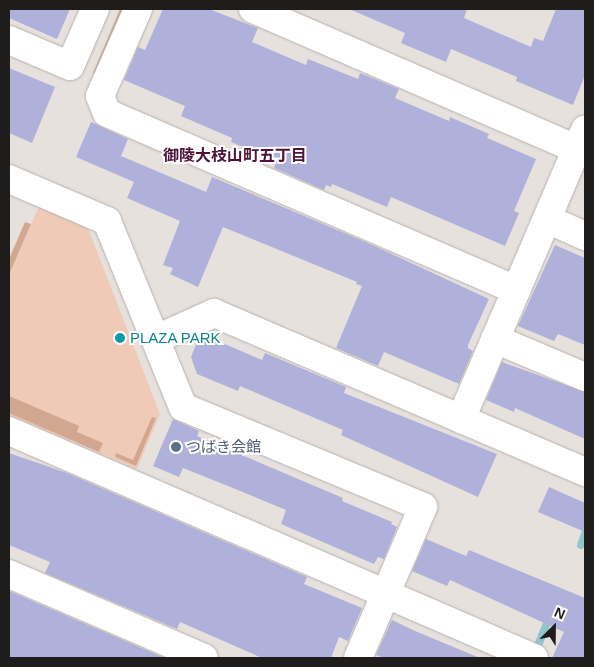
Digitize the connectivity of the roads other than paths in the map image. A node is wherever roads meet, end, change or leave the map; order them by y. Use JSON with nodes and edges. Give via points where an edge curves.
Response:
{"nodes":[{"id":1,"x":95,"y":9,"type":"edge"},
{"id":2,"x":138,"y":9,"type":"edge"},
{"id":3,"x":253,"y":9,"type":"edge"},
{"id":4,"x":9,"y":40,"type":"edge"},
{"id":5,"x":582,"y":144,"type":"edge"},
{"id":6,"x":9,"y":179,"type":"edge"},
{"id":7,"x":547,"y":219,"type":"junction"},
{"id":8,"x":585,"y":236,"type":"edge"},
{"id":9,"x":516,"y":290,"type":"junction"},
{"id":10,"x":156,"y":339,"type":"junction"},
{"id":11,"x":495,"y":340,"type":"junction"},
{"id":12,"x":585,"y":377,"type":"edge"},
{"id":13,"x":461,"y":419,"type":"junction"},
{"id":14,"x":9,"y":431,"type":"edge"},
{"id":15,"x":585,"y":472,"type":"edge"},
{"id":16,"x":9,"y":574,"type":"edge"},
{"id":17,"x":386,"y":594,"type":"junction"},
{"id":18,"x":204,"y":658,"type":"edge"},
{"id":19,"x":358,"y":658,"type":"edge"},
{"id":20,"x":534,"y":658,"type":"edge"}],
"edges":[{"from":1,"to":4,"type":"street","via":[[70,66]]},
{"from":2,"to":9,"type":"street","via":[[100,96],[107,113]]},
{"from":3,"to":5,"type":"street"},
{"from":5,"to":7,"type":"street"},
{"from":6,"to":10,"type":"street","via":[[107,221]]},
{"from":7,"to":8,"type":"street"},
{"from":7,"to":9,"type":"street"},
{"from":9,"to":11,"type":"street"},
{"from":10,"to":13,"type":"street","via":[[214,313]]},
{"from":10,"to":17,"type":"street","via":[[183,407],[423,507]]},
{"from":11,"to":12,"type":"street"},
{"from":11,"to":13,"type":"street"},
{"from":13,"to":15,"type":"street"},
{"from":14,"to":17,"type":"street"},
{"from":16,"to":18,"type":"street"},
{"from":17,"to":19,"type":"street"},
{"from":17,"to":20,"type":"street"}]}
